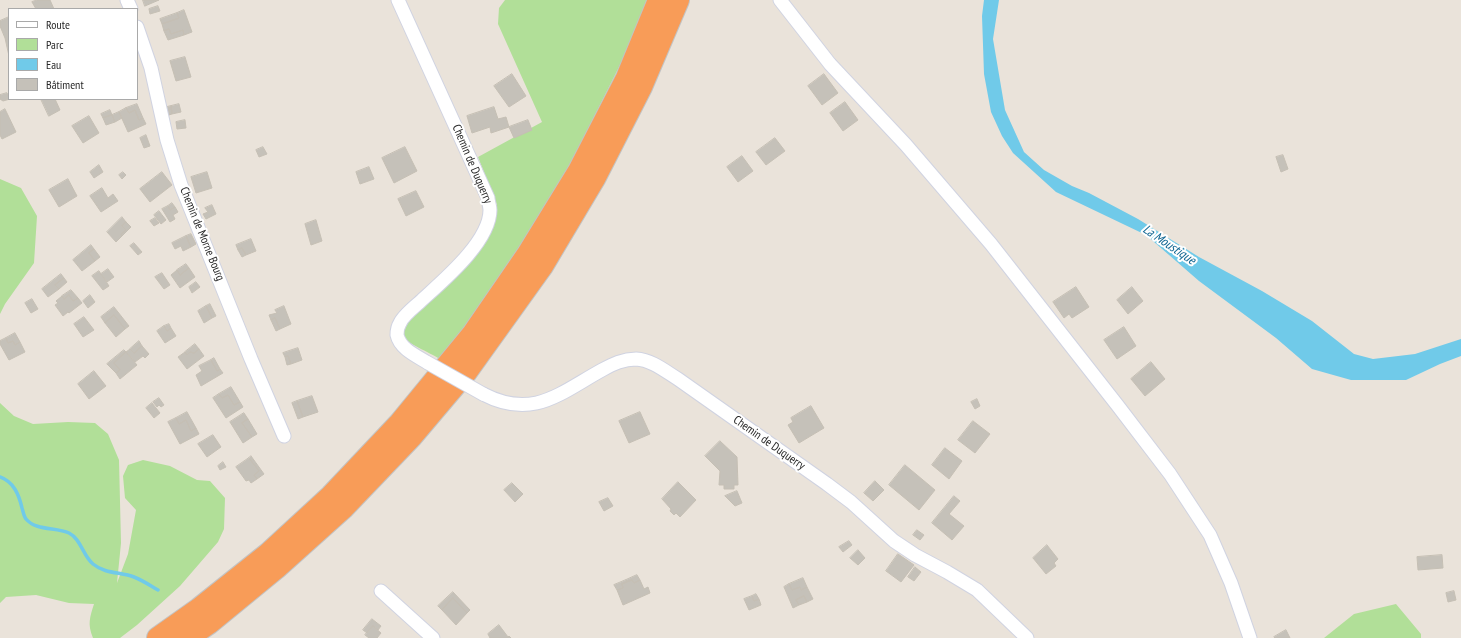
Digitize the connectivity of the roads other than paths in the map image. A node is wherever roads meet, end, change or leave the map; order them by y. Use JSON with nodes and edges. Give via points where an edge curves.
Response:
{"nodes":[{"id":1,"x":398,"y":0,"type":"edge"},
{"id":2,"x":659,"y":0,"type":"edge"},
{"id":3,"x":678,"y":0,"type":"edge"},
{"id":4,"x":780,"y":0,"type":"edge"},
{"id":5,"x":138,"y":30,"type":"edge"},
{"id":6,"x":284,"y":436,"type":"dead end"},
{"id":7,"x":381,"y":591,"type":"dead end"},
{"id":8,"x":158,"y":638,"type":"edge"},
{"id":9,"x":187,"y":638,"type":"edge"},
{"id":10,"x":433,"y":638,"type":"edge"},
{"id":11,"x":1027,"y":638,"type":"edge"},
{"id":12,"x":1250,"y":638,"type":"edge"}],
"edges":[{"from":1,"to":11,"type":"street","name":"Chemin de Duquerry","bridge":true,"via":[[484,190],[490,209],[487,224],[474,247],[448,277],[400,322],[397,334],[404,347],[496,401],[512,404],[546,401],[626,360],[645,360],[678,379],[827,484],[894,541],[977,590]]},
{"from":2,"to":8,"type":"highway","via":[[627,78],[580,171],[528,254],[473,334],[400,423],[331,496],[268,554]]},
{"from":3,"to":9,"type":"highway","via":[[641,87],[595,177],[542,266],[466,372],[411,437],[344,507],[276,568]]},
{"from":4,"to":12,"type":"street","via":[[830,64],[906,145],[991,244],[1170,474],[1210,535],[1231,583]]},
{"from":5,"to":6,"type":"street","name":"Chemin de Morne Bourg","via":[[151,68],[167,140],[181,185]]},
{"from":7,"to":10,"type":"street"}]}
